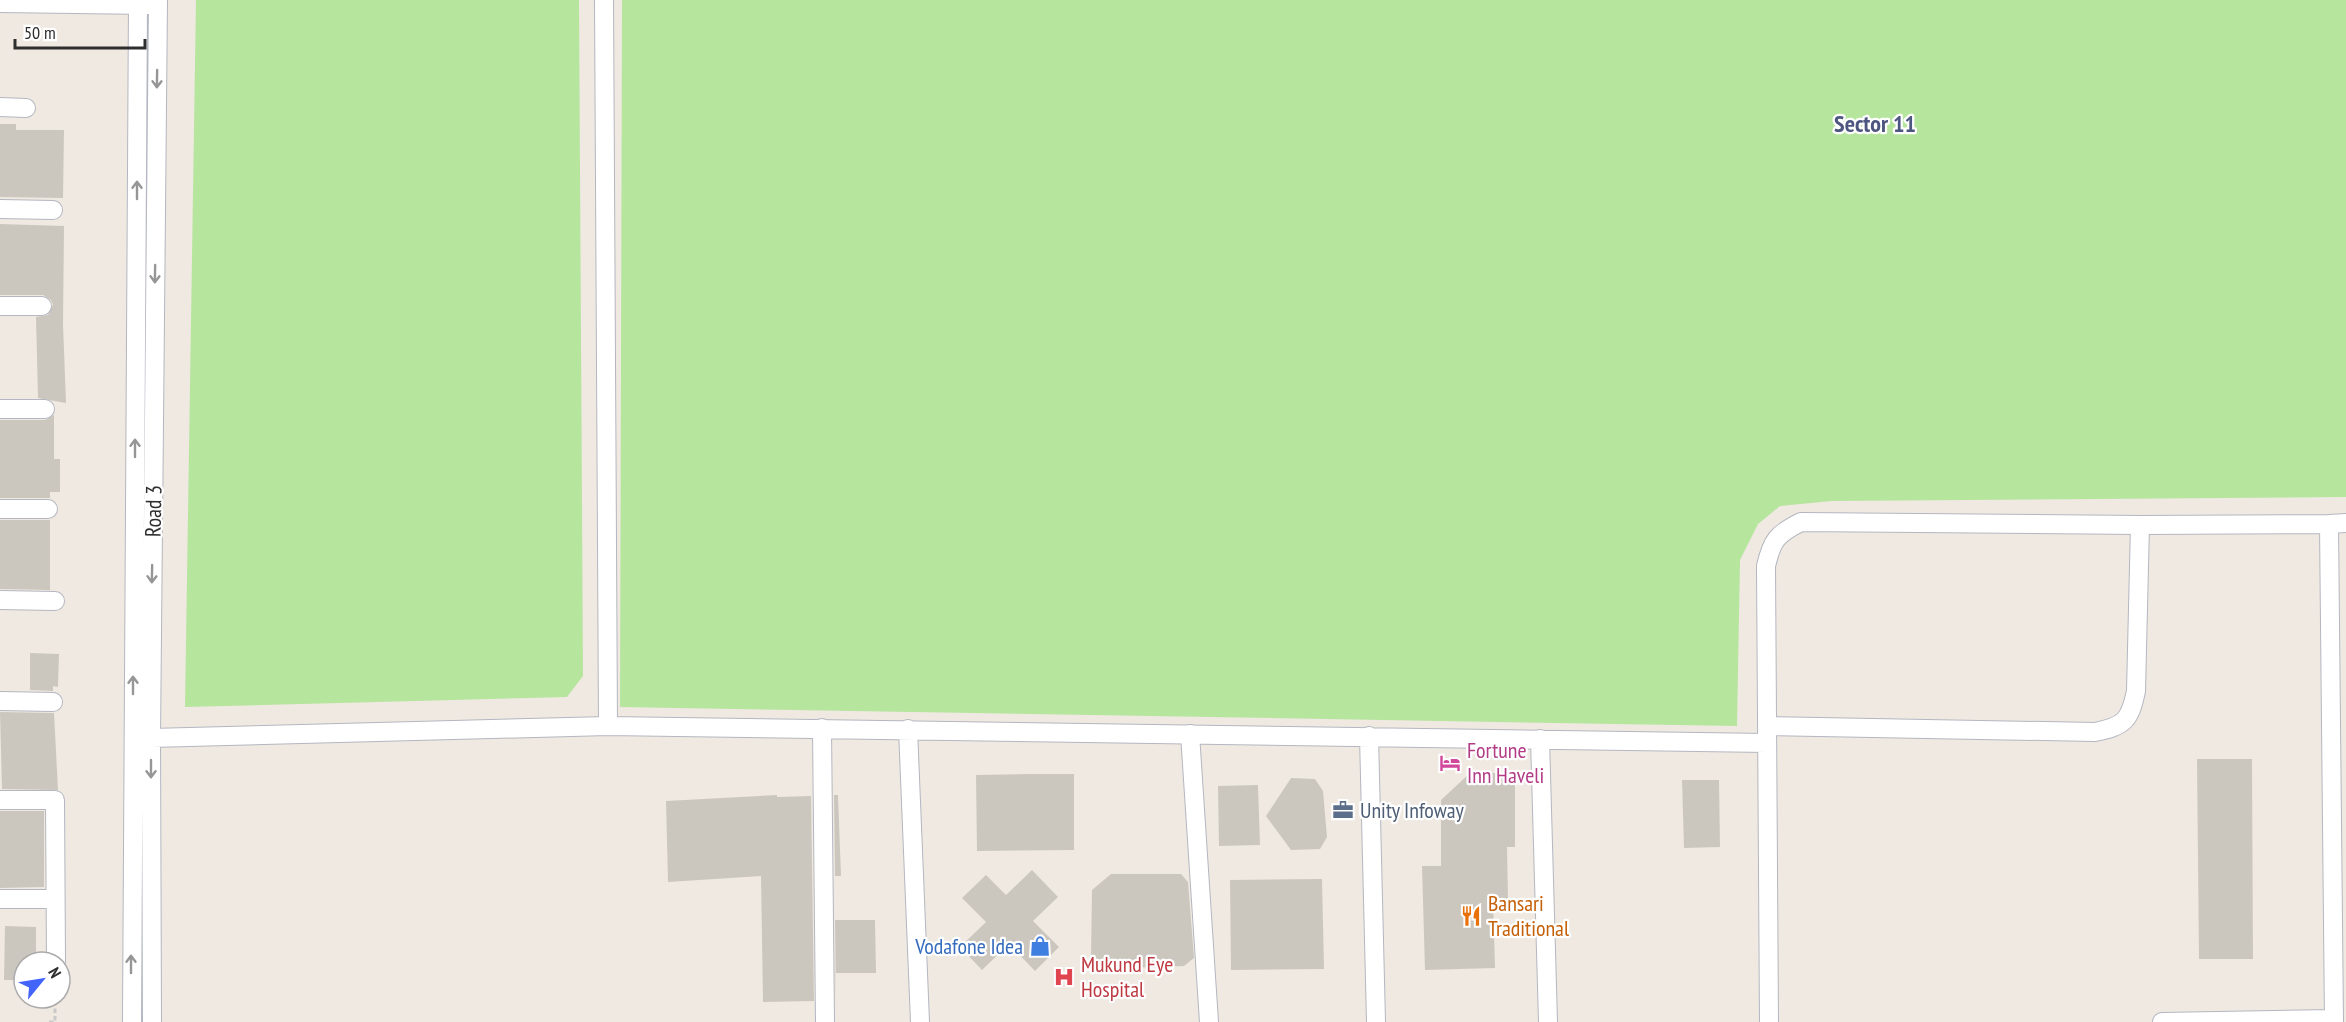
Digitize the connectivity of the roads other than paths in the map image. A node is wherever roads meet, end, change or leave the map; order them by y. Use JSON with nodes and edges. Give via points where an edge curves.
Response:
{"nodes":[{"id":1,"x":604,"y":0,"type":"edge"},
{"id":2,"x":158,"y":2,"type":"edge"},
{"id":3,"x":0,"y":3,"type":"edge"},
{"id":4,"x":138,"y":3,"type":"edge"},
{"id":5,"x":0,"y":107,"type":"edge"},
{"id":6,"x":26,"y":108,"type":"dead end"},
{"id":7,"x":0,"y":209,"type":"edge"},
{"id":8,"x":53,"y":210,"type":"dead end"},
{"id":9,"x":0,"y":306,"type":"edge"},
{"id":10,"x":42,"y":306,"type":"dead end"},
{"id":11,"x":0,"y":409,"type":"edge"},
{"id":12,"x":45,"y":409,"type":"dead end"},
{"id":13,"x":0,"y":509,"type":"edge"},
{"id":14,"x":48,"y":509,"type":"dead end"},
{"id":15,"x":2338,"y":524,"type":"edge"},
{"id":16,"x":2140,"y":525,"type":"junction"},
{"id":17,"x":0,"y":600,"type":"edge"},
{"id":18,"x":55,"y":601,"type":"dead end"},
{"id":19,"x":0,"y":701,"type":"edge"},
{"id":20,"x":53,"y":702,"type":"dead end"},
{"id":21,"x":608,"y":726,"type":"junction"},
{"id":22,"x":822,"y":728,"type":"junction"},
{"id":23,"x":908,"y":729,"type":"junction"},
{"id":24,"x":1191,"y":734,"type":"junction"},
{"id":25,"x":1767,"y":734,"type":"junction"},
{"id":26,"x":1369,"y":736,"type":"junction"},
{"id":27,"x":151,"y":738,"type":"junction"},
{"id":28,"x":1540,"y":739,"type":"junction"},
{"id":29,"x":0,"y":800,"type":"edge"},
{"id":30,"x":0,"y":899,"type":"edge"},
{"id":31,"x":54,"y":899,"type":"junction"},
{"id":32,"x":56,"y":950,"type":"edge"},
{"id":33,"x":2334,"y":1020,"type":"edge"},
{"id":34,"x":132,"y":1022,"type":"edge"},
{"id":35,"x":152,"y":1022,"type":"edge"},
{"id":36,"x":825,"y":1022,"type":"edge"},
{"id":37,"x":920,"y":1022,"type":"edge"},
{"id":38,"x":1209,"y":1022,"type":"edge"},
{"id":39,"x":1376,"y":1022,"type":"edge"},
{"id":40,"x":1548,"y":1022,"type":"edge"},
{"id":41,"x":1769,"y":1022,"type":"edge"},
{"id":42,"x":2162,"y":1022,"type":"edge"}],
"edges":[{"from":1,"to":21,"type":"street"},
{"from":2,"to":4,"type":"street"},
{"from":2,"to":27,"type":"street","name":"Road 3","one_way":true},
{"from":3,"to":4,"type":"street"},
{"from":34,"to":4,"type":"street","name":"Road 3","one_way":true},
{"from":5,"to":6,"type":"street"},
{"from":7,"to":8,"type":"street"},
{"from":9,"to":10,"type":"street"},
{"from":11,"to":12,"type":"street"},
{"from":13,"to":14,"type":"street"},
{"from":15,"to":16,"type":"street"},
{"from":15,"to":33,"type":"street"},
{"from":16,"to":25,"type":"street","via":[[2136,691],[2132,712],[2122,725],[2095,732]]},
{"from":16,"to":25,"type":"street","via":[[1801,522],[1786,530],[1771,544],[1767,566]]},
{"from":17,"to":18,"type":"street"},
{"from":19,"to":20,"type":"street"},
{"from":21,"to":22,"type":"street"},
{"from":21,"to":27,"type":"street"},
{"from":22,"to":23,"type":"street"},
{"from":22,"to":36,"type":"street"},
{"from":23,"to":24,"type":"street"},
{"from":23,"to":37,"type":"street"},
{"from":24,"to":26,"type":"street"},
{"from":24,"to":38,"type":"street"},
{"from":25,"to":28,"type":"street"},
{"from":25,"to":41,"type":"street"},
{"from":26,"to":28,"type":"street"},
{"from":26,"to":39,"type":"street"},
{"from":27,"to":35,"type":"street","name":"Road 3","one_way":true},
{"from":28,"to":40,"type":"street"},
{"from":29,"to":31,"type":"street","via":[[55,800]]},
{"from":30,"to":31,"type":"street"},
{"from":31,"to":32,"type":"street"},
{"from":33,"to":42,"type":"street"}]}
